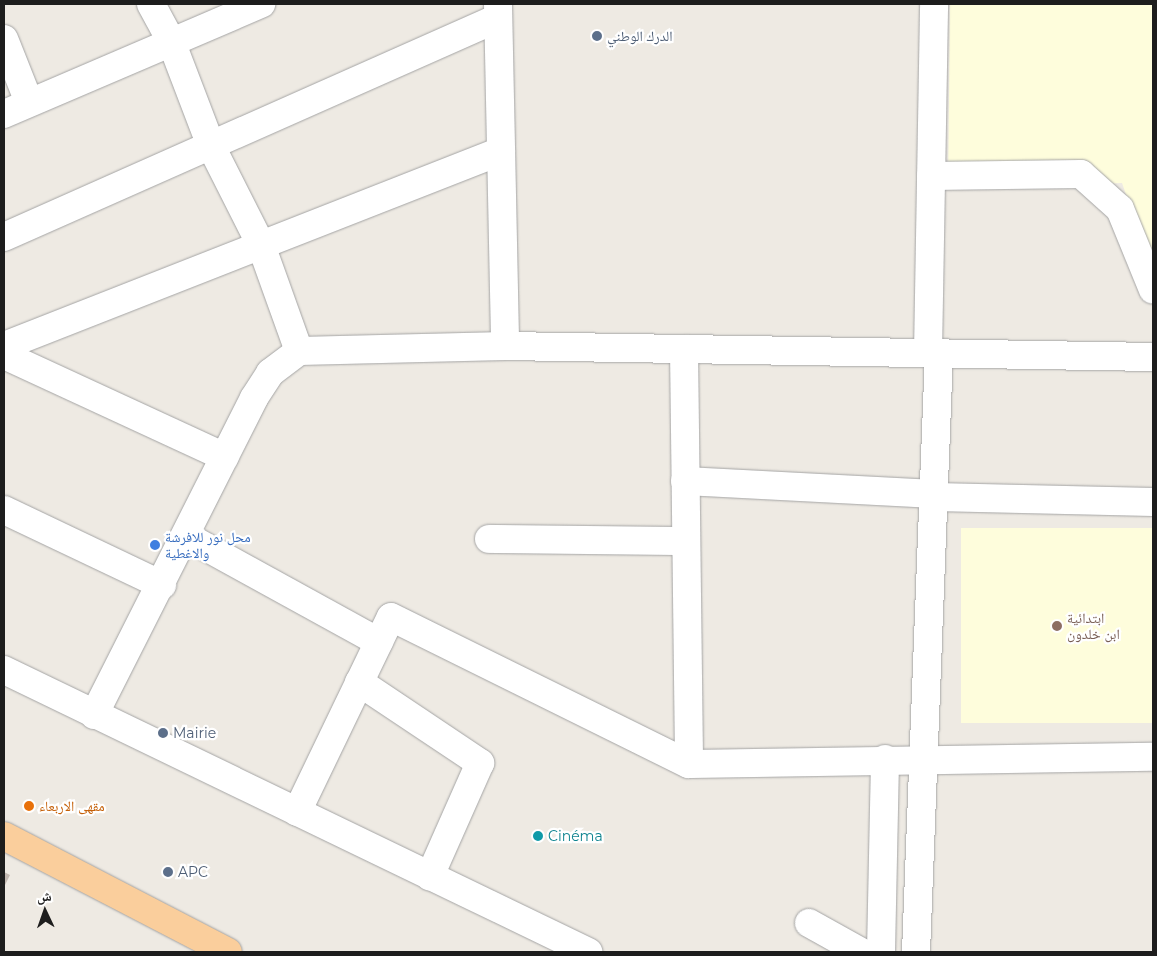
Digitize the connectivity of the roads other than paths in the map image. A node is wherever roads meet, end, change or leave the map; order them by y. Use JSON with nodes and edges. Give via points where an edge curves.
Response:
{"nodes":[{"id":1,"x":151,"y":4,"type":"edge"},
{"id":2,"x":261,"y":4,"type":"edge"},
{"id":3,"x":934,"y":4,"type":"edge"},
{"id":4,"x":498,"y":11,"type":"edge"},
{"id":5,"x":4,"y":39,"type":"edge"},
{"id":6,"x":170,"y":41,"type":"junction"},
{"id":7,"x":29,"y":102,"type":"junction"},
{"id":8,"x":4,"y":114,"type":"edge"},
{"id":9,"x":211,"y":146,"type":"junction"},
{"id":10,"x":501,"y":151,"type":"junction"},
{"id":11,"x":931,"y":176,"type":"junction"},
{"id":12,"x":4,"y":237,"type":"edge"},
{"id":13,"x":261,"y":245,"type":"junction"},
{"id":14,"x":1153,"y":290,"type":"edge"},
{"id":15,"x":4,"y":346,"type":"edge"},
{"id":16,"x":505,"y":346,"type":"junction"},
{"id":17,"x":684,"y":349,"type":"junction"},
{"id":18,"x":299,"y":351,"type":"junction"},
{"id":19,"x":934,"y":353,"type":"junction"},
{"id":20,"x":4,"y":355,"type":"edge"},
{"id":21,"x":1153,"y":356,"type":"edge"},
{"id":22,"x":225,"y":457,"type":"junction"},
{"id":23,"x":685,"y":480,"type":"junction"},
{"id":24,"x":935,"y":496,"type":"junction"},
{"id":25,"x":1153,"y":502,"type":"edge"},
{"id":26,"x":4,"y":510,"type":"edge"},
{"id":27,"x":186,"y":536,"type":"junction"},
{"id":28,"x":489,"y":539,"type":"dead end"},
{"id":29,"x":686,"y":541,"type":"junction"},
{"id":30,"x":162,"y":585,"type":"junction"},
{"id":31,"x":378,"y":642,"type":"junction"},
{"id":32,"x":4,"y":670,"type":"edge"},
{"id":33,"x":359,"y":682,"type":"junction"},
{"id":34,"x":94,"y":715,"type":"junction"},
{"id":35,"x":1153,"y":757,"type":"edge"},
{"id":36,"x":926,"y":758,"type":"junction"},
{"id":37,"x":885,"y":759,"type":"junction"},
{"id":38,"x":688,"y":764,"type":"junction"},
{"id":39,"x":297,"y":812,"type":"junction"},
{"id":40,"x":4,"y":836,"type":"edge"},
{"id":41,"x":430,"y":876,"type":"junction"},
{"id":42,"x":809,"y":922,"type":"dead end"},
{"id":43,"x":228,"y":952,"type":"edge"},
{"id":44,"x":588,"y":952,"type":"edge"},
{"id":45,"x":861,"y":952,"type":"edge"},
{"id":46,"x":880,"y":952,"type":"edge"},
{"id":47,"x":916,"y":952,"type":"edge"}],
"edges":[{"from":1,"to":6,"type":"street"},
{"from":2,"to":6,"type":"street"},
{"from":3,"to":11,"type":"street"},
{"from":4,"to":9,"type":"street"},
{"from":4,"to":10,"type":"street"},
{"from":5,"to":7,"type":"street"},
{"from":6,"to":7,"type":"street"},
{"from":6,"to":9,"type":"street"},
{"from":7,"to":8,"type":"street"},
{"from":9,"to":12,"type":"street"},
{"from":9,"to":13,"type":"street"},
{"from":10,"to":13,"type":"street"},
{"from":10,"to":16,"type":"street"},
{"from":11,"to":14,"type":"street","via":[[1081,174],[1120,209]]},
{"from":11,"to":19,"type":"street"},
{"from":13,"to":15,"type":"street"},
{"from":13,"to":18,"type":"street"},
{"from":16,"to":17,"type":"street"},
{"from":16,"to":18,"type":"street"},
{"from":17,"to":19,"type":"street"},
{"from":17,"to":23,"type":"street"},
{"from":18,"to":22,"type":"street","via":[[270,373]]},
{"from":19,"to":21,"type":"street"},
{"from":19,"to":24,"type":"street"},
{"from":20,"to":22,"type":"street"},
{"from":22,"to":27,"type":"street"},
{"from":23,"to":24,"type":"street"},
{"from":23,"to":29,"type":"street"},
{"from":24,"to":25,"type":"street"},
{"from":24,"to":36,"type":"street"},
{"from":26,"to":30,"type":"street"},
{"from":27,"to":30,"type":"street"},
{"from":27,"to":31,"type":"street"},
{"from":28,"to":29,"type":"street"},
{"from":29,"to":38,"type":"street"},
{"from":30,"to":34,"type":"street"},
{"from":31,"to":33,"type":"street"},
{"from":31,"to":38,"type":"street","via":[[391,618]]},
{"from":32,"to":34,"type":"street"},
{"from":33,"to":39,"type":"street"},
{"from":33,"to":41,"type":"street","via":[[480,763]]},
{"from":34,"to":39,"type":"street"},
{"from":35,"to":36,"type":"street"},
{"from":36,"to":37,"type":"street"},
{"from":36,"to":47,"type":"street"},
{"from":37,"to":38,"type":"street"},
{"from":37,"to":46,"type":"street"},
{"from":39,"to":41,"type":"street"},
{"from":40,"to":43,"type":"main road"},
{"from":41,"to":44,"type":"street"},
{"from":42,"to":45,"type":"street"}]}
